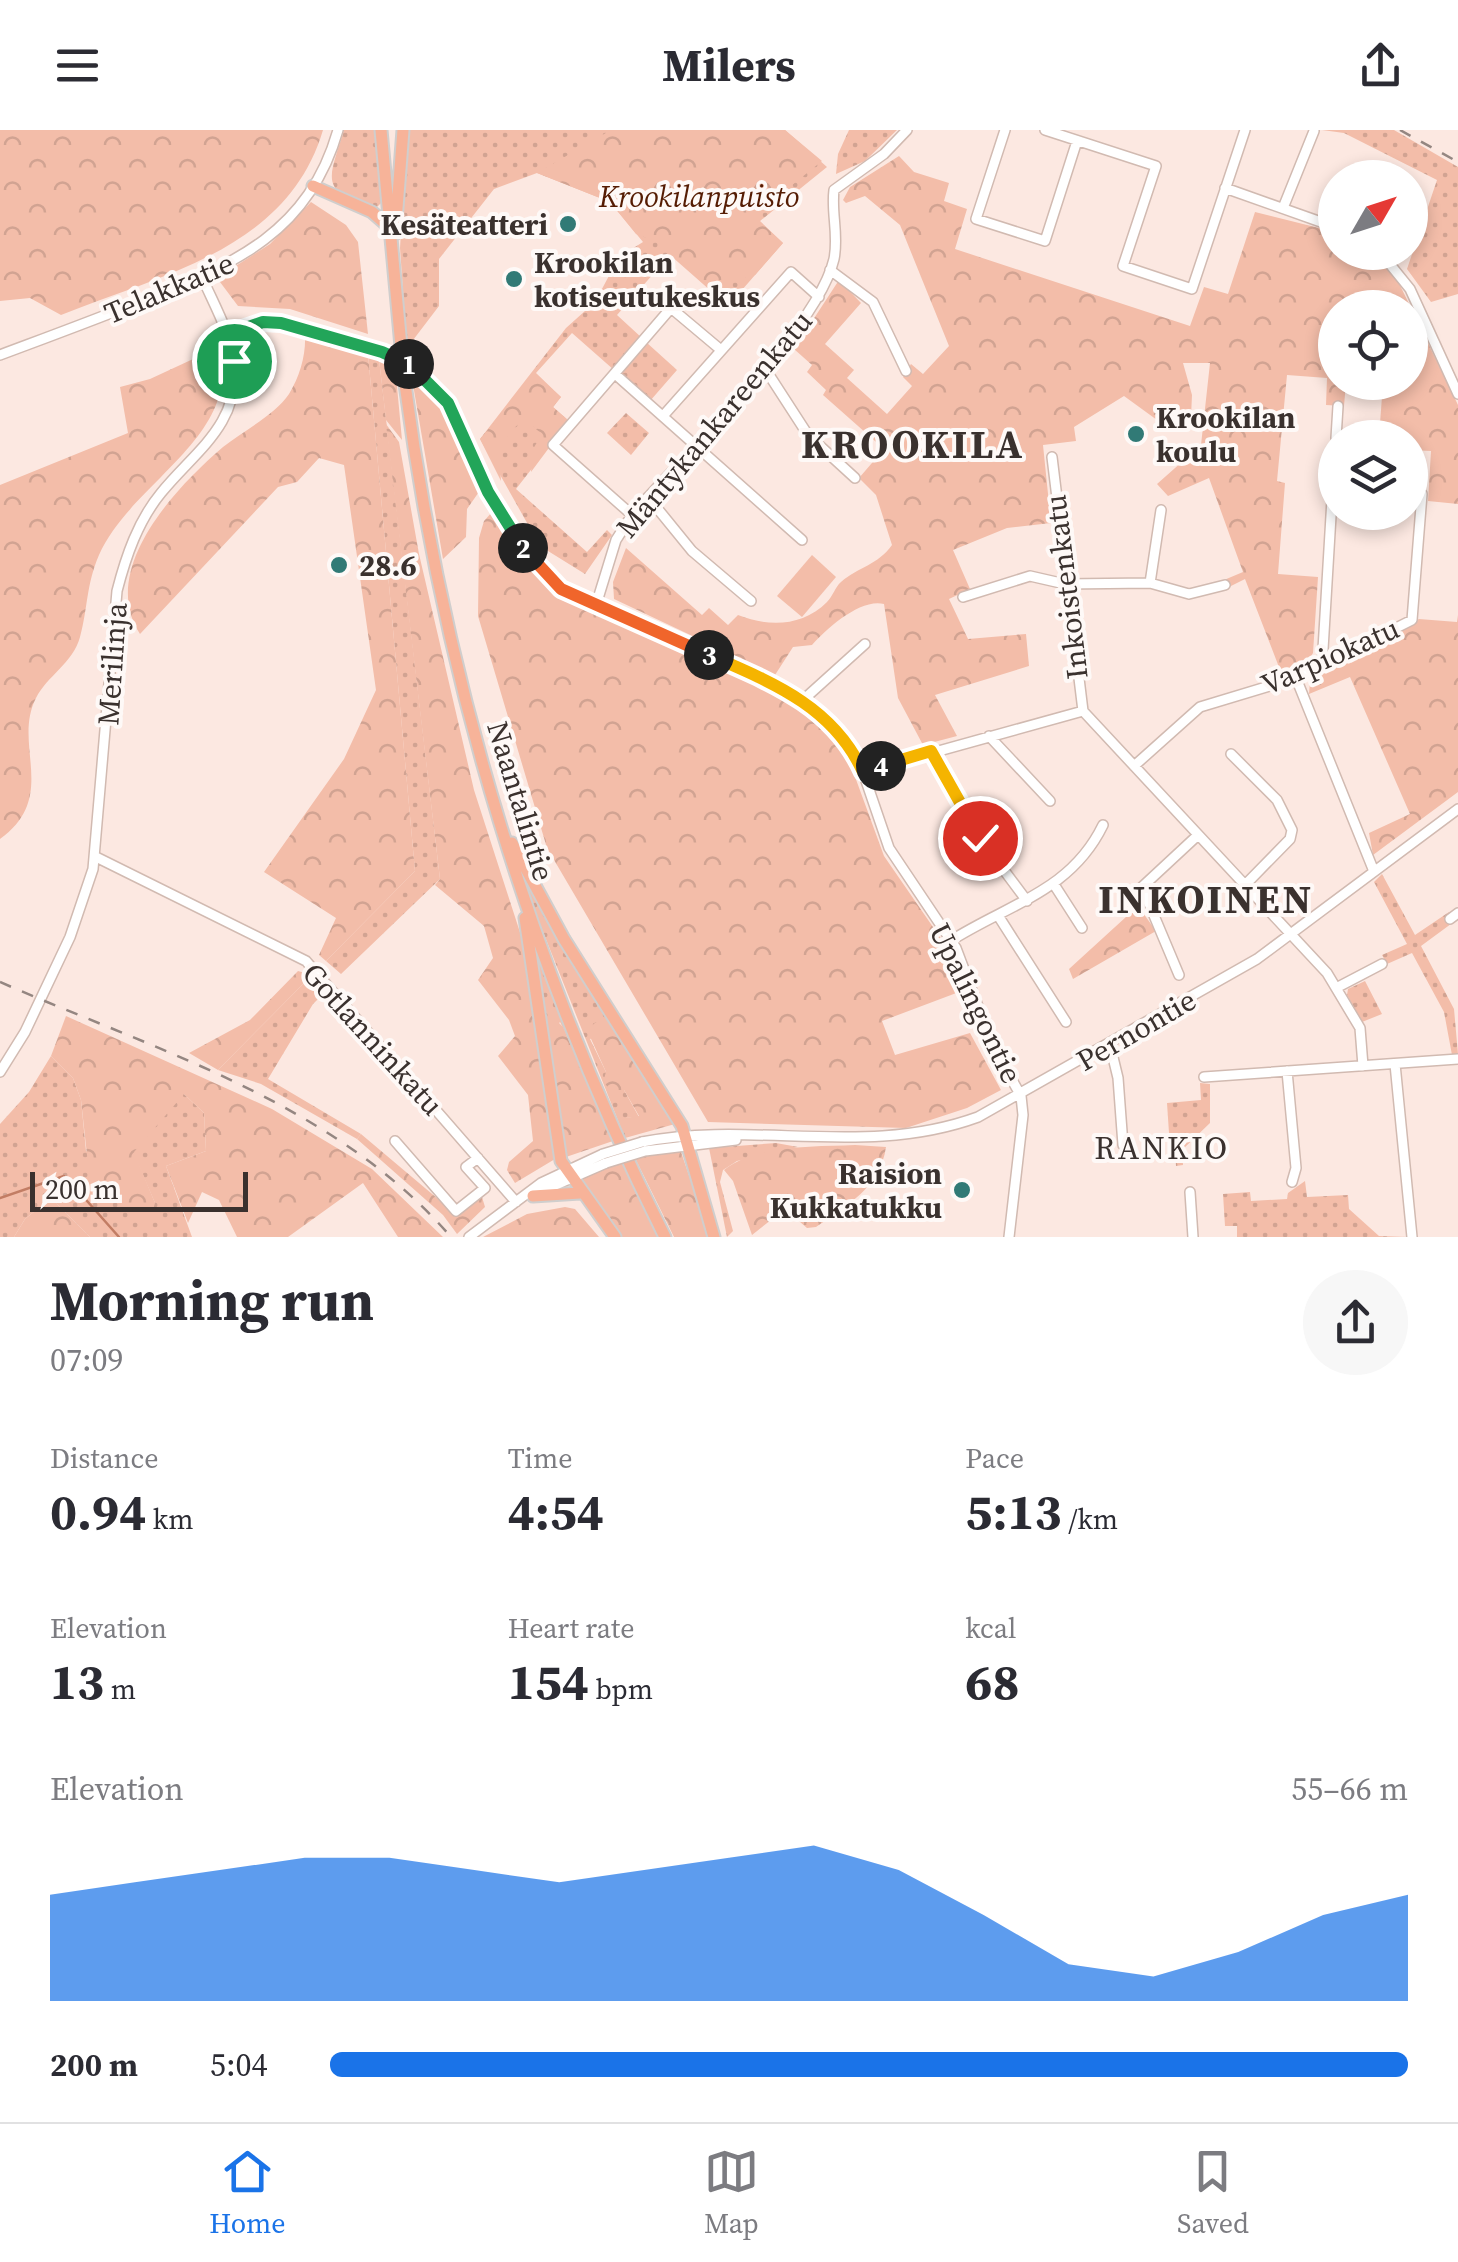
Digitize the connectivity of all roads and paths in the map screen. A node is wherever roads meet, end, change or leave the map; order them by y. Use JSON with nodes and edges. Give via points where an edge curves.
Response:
{"nodes":[{"id":1,"x":338,"y":130,"type":"edge"},
{"id":2,"x":380,"y":130,"type":"edge"},
{"id":3,"x":403,"y":130,"type":"edge"},
{"id":4,"x":907,"y":130,"type":"edge"},
{"id":5,"x":1005,"y":130,"type":"edge"},
{"id":6,"x":1045,"y":130,"type":"edge"},
{"id":7,"x":1245,"y":130,"type":"edge"},
{"id":8,"x":1314,"y":132,"type":"edge"},
{"id":9,"x":1077,"y":140,"type":"junction"},
{"id":10,"x":313,"y":186,"type":"junction"},
{"id":11,"x":1225,"y":188,"type":"junction"},
{"id":12,"x":1282,"y":208,"type":"junction"},
{"id":13,"x":1318,"y":220,"type":"edge"},
{"id":14,"x":389,"y":226,"type":"junction"},
{"id":15,"x":830,"y":270,"type":"junction"},
{"id":16,"x":1395,"y":270,"type":"edge"},
{"id":17,"x":202,"y":277,"type":"junction"},
{"id":18,"x":394,"y":283,"type":"junction"},
{"id":19,"x":820,"y":296,"type":"junction"},
{"id":20,"x":228,"y":334,"type":"junction"},
{"id":21,"x":721,"y":350,"type":"junction"},
{"id":22,"x":0,"y":355,"type":"edge"},
{"id":23,"x":764,"y":367,"type":"junction"},
{"id":24,"x":906,"y":371,"type":"dead end"},
{"id":25,"x":614,"y":374,"type":"junction"},
{"id":26,"x":1457,"y":389,"type":"edge"},
{"id":27,"x":1338,"y":406,"type":"dead end"},
{"id":28,"x":663,"y":416,"type":"junction"},
{"id":29,"x":1337,"y":420,"type":"edge"},
{"id":30,"x":695,"y":445,"type":"junction"},
{"id":31,"x":1052,"y":457,"type":"dead end"},
{"id":32,"x":855,"y":478,"type":"dead end"},
{"id":33,"x":648,"y":497,"type":"junction"},
{"id":34,"x":1160,"y":510,"type":"dead end"},
{"id":35,"x":632,"y":515,"type":"junction"},
{"id":36,"x":1331,"y":530,"type":"edge"},
{"id":37,"x":1420,"y":530,"type":"edge"},
{"id":38,"x":802,"y":540,"type":"dead end"},
{"id":39,"x":1150,"y":583,"type":"junction"},
{"id":40,"x":1065,"y":584,"type":"junction"},
{"id":41,"x":1225,"y":584,"type":"dead end"},
{"id":42,"x":963,"y":597,"type":"dead end"},
{"id":43,"x":750,"y":601,"type":"dead end"},
{"id":44,"x":596,"y":605,"type":"junction"},
{"id":45,"x":865,"y":644,"type":"dead end"},
{"id":46,"x":1322,"y":666,"type":"junction"},
{"id":47,"x":1296,"y":678,"type":"junction"},
{"id":48,"x":803,"y":700,"type":"junction"},
{"id":49,"x":1083,"y":711,"type":"junction"},
{"id":50,"x":988,"y":736,"type":"junction"},
{"id":51,"x":931,"y":751,"type":"junction"},
{"id":52,"x":1232,"y":754,"type":"dead end"},
{"id":53,"x":1134,"y":766,"type":"junction"},
{"id":54,"x":863,"y":772,"type":"junction"},
{"id":55,"x":1050,"y":801,"type":"dead end"},
{"id":56,"x":1458,"y":808,"type":"edge"},
{"id":57,"x":498,"y":817,"type":"junction"},
{"id":58,"x":1103,"y":825,"type":"dead end"},
{"id":59,"x":1198,"y":835,"type":"junction"},
{"id":60,"x":96,"y":857,"type":"junction"},
{"id":61,"x":1373,"y":869,"type":"junction"},
{"id":62,"x":1245,"y":885,"type":"junction"},
{"id":63,"x":1055,"y":886,"type":"junction"},
{"id":64,"x":521,"y":888,"type":"junction"},
{"id":65,"x":1027,"y":901,"type":"junction"},
{"id":66,"x":999,"y":917,"type":"junction"},
{"id":67,"x":1082,"y":928,"type":"dead end"},
{"id":68,"x":1292,"y":934,"type":"junction"},
{"id":69,"x":952,"y":940,"type":"junction"},
{"id":70,"x":1382,"y":964,"type":"dead end"},
{"id":71,"x":1180,"y":975,"type":"dead end"},
{"id":72,"x":1338,"y":988,"type":"junction"},
{"id":73,"x":1066,"y":1022,"type":"dead end"},
{"id":74,"x":1110,"y":1044,"type":"junction"},
{"id":75,"x":1458,"y":1060,"type":"edge"},
{"id":76,"x":1395,"y":1064,"type":"junction"},
{"id":77,"x":1363,"y":1066,"type":"junction"},
{"id":78,"x":1287,"y":1071,"type":"junction"},
{"id":79,"x":0,"y":1072,"type":"edge"},
{"id":80,"x":1204,"y":1076,"type":"dead end"},
{"id":81,"x":1021,"y":1096,"type":"junction"},
{"id":82,"x":686,"y":1140,"type":"junction"},
{"id":83,"x":395,"y":1141,"type":"dead end"},
{"id":84,"x":1123,"y":1145,"type":"dead end"},
{"id":85,"x":478,"y":1158,"type":"junction"},
{"id":86,"x":566,"y":1174,"type":"junction"},
{"id":87,"x":1292,"y":1182,"type":"dead end"},
{"id":88,"x":1190,"y":1192,"type":"dead end"},
{"id":89,"x":580,"y":1193,"type":"junction"},
{"id":90,"x":533,"y":1196,"type":"junction"},
{"id":91,"x":516,"y":1202,"type":"junction"},
{"id":92,"x":469,"y":1237,"type":"edge"},
{"id":93,"x":614,"y":1237,"type":"edge"},
{"id":94,"x":665,"y":1237,"type":"edge"},
{"id":95,"x":714,"y":1237,"type":"edge"},
{"id":96,"x":1009,"y":1237,"type":"edge"},
{"id":97,"x":1193,"y":1237,"type":"edge"},
{"id":98,"x":1412,"y":1237,"type":"edge"}],
"edges":[{"from":1,"to":10,"type":"street","name":"Telakkatie"},
{"from":2,"to":14,"type":"main road"},
{"from":3,"to":18,"type":"main road"},
{"from":4,"to":15,"type":"street","name":"Mäntykankareenkatu","via":[[836,187]]},
{"from":5,"to":9,"type":"street","via":[[976,219],[1045,241]]},
{"from":6,"to":9,"type":"street"},
{"from":7,"to":11,"type":"street"},
{"from":8,"to":12,"type":"street"},
{"from":9,"to":11,"type":"street","via":[[1156,166],[1123,266],[1192,289]]},
{"from":10,"to":14,"type":"main road"},
{"from":10,"to":17,"type":"street","name":"Telakkatie","via":[[267,240]]},
{"from":11,"to":12,"type":"street"},
{"from":12,"to":13,"type":"street"},
{"from":14,"to":18,"type":"main road"},
{"from":15,"to":19,"type":"street","name":"Mäntykankareenkatu"},
{"from":15,"to":24,"type":"street","via":[[880,311]]},
{"from":16,"to":26,"type":"street"},
{"from":17,"to":20,"type":"street","name":"Merilinja"},
{"from":17,"to":22,"type":"street","name":"Telakkatie"},
{"from":18,"to":57,"type":"main road","name":"Naantalintie","bridge":true,"via":[[446,614]]},
{"from":19,"to":21,"type":"street","via":[[791,272]]},
{"from":19,"to":23,"type":"street","name":"Mäntykankareenkatu"},
{"from":20,"to":44,"type":"street","name":"Upalingontie","via":[[281,323],[382,352],[419,371],[448,403],[488,492],[532,561],[561,589]]},
{"from":20,"to":60,"type":"street","name":"Merilinja","via":[[234,378],[225,419],[151,508],[122,573]]},
{"from":21,"to":25,"type":"street","via":[[671,308]]},
{"from":21,"to":28,"type":"street"},
{"from":23,"to":30,"type":"street","name":"Mäntykankareenkatu"},
{"from":23,"to":32,"type":"street","via":[[808,435]]},
{"from":25,"to":28,"type":"street"},
{"from":25,"to":35,"type":"street","via":[[553,446]]},
{"from":27,"to":29,"type":"street"},
{"from":28,"to":30,"type":"street"},
{"from":30,"to":33,"type":"street","name":"Mäntykankareenkatu"},
{"from":30,"to":38,"type":"street"},
{"from":31,"to":40,"type":"street","name":"Inkoistenkatu"},
{"from":33,"to":35,"type":"street","name":"Mäntykankareenkatu"},
{"from":33,"to":43,"type":"street","via":[[692,551]]},
{"from":34,"to":39,"type":"street"},
{"from":35,"to":44,"type":"street","name":"Mäntykankareenkatu","via":[[612,550]]},
{"from":36,"to":46,"type":"street"},
{"from":37,"to":46,"type":"street","name":"Varpiokatu","via":[[1414,615]]},
{"from":39,"to":40,"type":"street"},
{"from":39,"to":41,"type":"street","via":[[1189,594]]},
{"from":40,"to":42,"type":"street","via":[[1030,576]]},
{"from":40,"to":49,"type":"street","name":"Inkoistenkatu"},
{"from":44,"to":48,"type":"street","name":"Upalingontie"},
{"from":45,"to":48,"type":"street"},
{"from":46,"to":47,"type":"street","name":"Varpiokatu"},
{"from":47,"to":53,"type":"street","name":"Varpiokatu","via":[[1200,707]]},
{"from":47,"to":61,"type":"street"},
{"from":48,"to":54,"type":"street","name":"Upalingontie","via":[[842,738]]},
{"from":49,"to":50,"type":"street"},
{"from":49,"to":53,"type":"street","name":"Inkoistenkatu"},
{"from":50,"to":51,"type":"street"},
{"from":50,"to":55,"type":"street"},
{"from":51,"to":54,"type":"street"},
{"from":51,"to":65,"type":"street","via":[[980,838]]},
{"from":52,"to":62,"type":"street","via":[[1278,800],[1292,830]]},
{"from":53,"to":59,"type":"street","name":"Inkoistenkatu"},
{"from":54,"to":69,"type":"street","name":"Upalingontie","via":[[889,848]]},
{"from":56,"to":61,"type":"street","name":"Pernontie"},
{"from":57,"to":64,"type":"main road","name":"Naantalintie"},
{"from":57,"to":82,"type":"main road"},
{"from":58,"to":63,"type":"street","via":[[1089,851]]},
{"from":59,"to":62,"type":"street","name":"Inkoistenkatu"},
{"from":59,"to":71,"type":"street","via":[[1142,887]]},
{"from":60,"to":79,"type":"street","name":"Merilinja","via":[[70,937]]},
{"from":60,"to":85,"type":"street","name":"Gotlanninkatu","via":[[306,961]]},
{"from":61,"to":68,"type":"street","name":"Pernontie"},
{"from":62,"to":68,"type":"street","name":"Inkoistenkatu"},
{"from":63,"to":65,"type":"street"},
{"from":63,"to":67,"type":"street"},
{"from":64,"to":86,"type":"main road"},
{"from":64,"to":94,"type":"main road","name":"Naantalintie","via":[[590,1072]]},
{"from":65,"to":66,"type":"street"},
{"from":66,"to":69,"type":"street"},
{"from":66,"to":73,"type":"street"},
{"from":68,"to":72,"type":"street","name":"Inkoistenkatu"},
{"from":68,"to":74,"type":"street","name":"Pernontie"},
{"from":69,"to":81,"type":"street","name":"Upalingontie","via":[[993,1046]]},
{"from":70,"to":72,"type":"street"},
{"from":72,"to":77,"type":"street","name":"Inkoistenkatu","via":[[1360,1028]]},
{"from":74,"to":81,"type":"street","name":"Pernontie"},
{"from":74,"to":84,"type":"street"},
{"from":75,"to":76,"type":"street"},
{"from":76,"to":77,"type":"street"},
{"from":76,"to":98,"type":"street"},
{"from":77,"to":78,"type":"street"},
{"from":78,"to":80,"type":"street"},
{"from":78,"to":87,"type":"street"},
{"from":81,"to":82,"type":"street","name":"Pernontie","via":[[916,1134]]},
{"from":81,"to":96,"type":"street","name":"Upalingontie"},
{"from":82,"to":86,"type":"street","name":"Pernontie","bridge":true},
{"from":82,"to":95,"type":"main road"},
{"from":83,"to":85,"type":"street","via":[[456,1211],[485,1188],[466,1167]]},
{"from":85,"to":91,"type":"street","name":"Gotlanninkatu"},
{"from":86,"to":89,"type":"main road"},
{"from":86,"to":90,"type":"street","name":"Pernontie"},
{"from":86,"to":91,"type":"street","name":"Pernontie"},
{"from":88,"to":97,"type":"street"},
{"from":89,"to":90,"type":"main road"},
{"from":89,"to":93,"type":"main road"},
{"from":90,"to":91,"type":"street","name":"Pernontie"},
{"from":91,"to":92,"type":"street","name":"Pernontie"}]}
